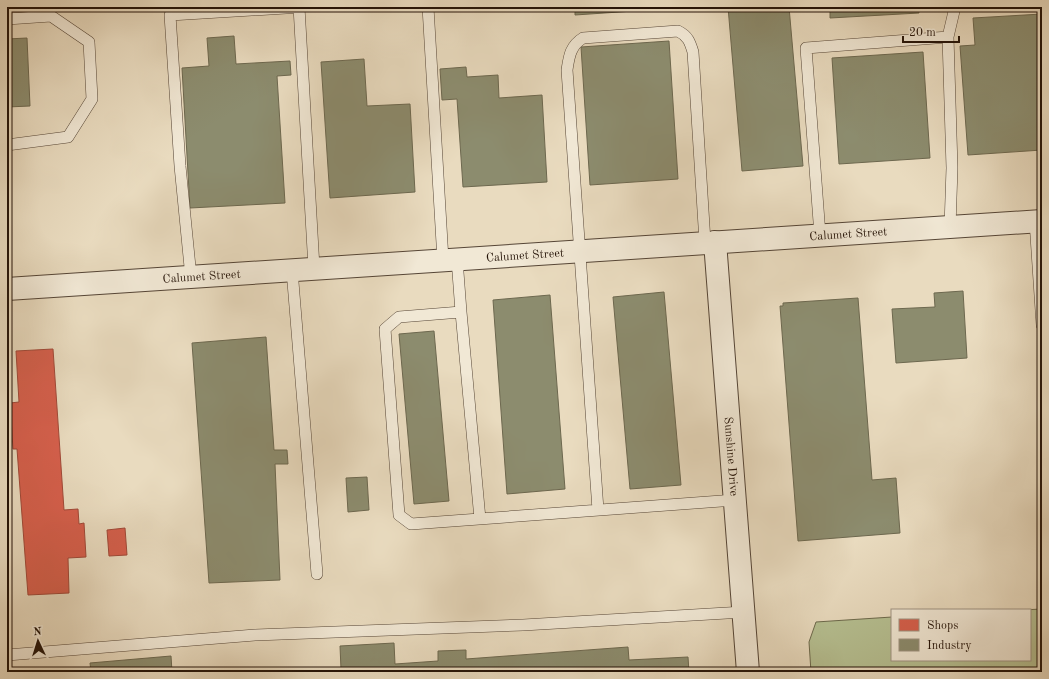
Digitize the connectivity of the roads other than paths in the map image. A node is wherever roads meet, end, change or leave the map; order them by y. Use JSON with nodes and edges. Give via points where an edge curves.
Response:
{"nodes":[{"id":1,"x":301,"y":7,"type":"edge"},
{"id":2,"x":428,"y":7,"type":"edge"},
{"id":3,"x":955,"y":7,"type":"edge"},
{"id":4,"x":7,"y":19,"type":"edge"},
{"id":5,"x":948,"y":37,"type":"junction"},
{"id":6,"x":7,"y":145,"type":"edge"},
{"id":7,"x":1038,"y":221,"type":"edge"},
{"id":8,"x":950,"y":227,"type":"junction"},
{"id":9,"x":820,"y":235,"type":"junction"},
{"id":10,"x":710,"y":242,"type":"junction"},
{"id":11,"x":581,"y":250,"type":"junction"},
{"id":12,"x":450,"y":260,"type":"junction"},
{"id":13,"x":314,"y":268,"type":"junction"},
{"id":14,"x":292,"y":270,"type":"junction"},
{"id":15,"x":1040,"y":273,"type":"edge"},
{"id":16,"x":191,"y":277,"type":"junction"},
{"id":17,"x":7,"y":289,"type":"edge"},
{"id":18,"x":461,"y":312,"type":"junction"},
{"id":19,"x":1042,"y":325,"type":"edge"},
{"id":20,"x":735,"y":500,"type":"junction"},
{"id":21,"x":598,"y":510,"type":"junction"},
{"id":22,"x":480,"y":519,"type":"junction"},
{"id":23,"x":317,"y":574,"type":"dead end"},
{"id":24,"x":744,"y":612,"type":"junction"},
{"id":25,"x":7,"y":654,"type":"edge"},
{"id":26,"x":748,"y":672,"type":"edge"}],
"edges":[{"from":1,"to":13,"type":"lane"},
{"from":1,"to":16,"type":"lane","via":[[170,15],[180,166]]},
{"from":2,"to":12,"type":"lane"},
{"from":3,"to":5,"type":"lane"},
{"from":4,"to":6,"type":"lane","via":[[51,16],[89,42],[92,99],[68,136]]},
{"from":5,"to":8,"type":"lane","via":[[952,168]]},
{"from":5,"to":9,"type":"lane","via":[[806,48]]},
{"from":7,"to":8,"type":"street","name":"Calumet Street"},
{"from":7,"to":15,"type":"lane"},
{"from":8,"to":9,"type":"street","name":"Calumet Street"},
{"from":9,"to":10,"type":"street","name":"Calumet Street"},
{"from":10,"to":11,"type":"street","name":"Calumet Street"},
{"from":10,"to":11,"type":"lane","via":[[693,52],[690,42],[678,31],[583,38],[572,48],[567,70]]},
{"from":10,"to":20,"type":"street","name":"Sunshine Drive"},
{"from":11,"to":12,"type":"street","name":"Calumet Street"},
{"from":11,"to":21,"type":"lane"},
{"from":12,"to":13,"type":"street","name":"Calumet Street"},
{"from":12,"to":18,"type":"lane"},
{"from":13,"to":14,"type":"street","name":"Calumet Street"},
{"from":14,"to":16,"type":"street","name":"Calumet Street"},
{"from":14,"to":23,"type":"lane"},
{"from":15,"to":19,"type":"lane"},
{"from":16,"to":17,"type":"street","name":"Calumet Street"},
{"from":18,"to":22,"type":"lane"},
{"from":18,"to":22,"type":"lane","via":[[399,317],[385,329],[399,514],[411,524]]},
{"from":20,"to":21,"type":"lane"},
{"from":20,"to":24,"type":"street","name":"Sunshine Drive"},
{"from":21,"to":22,"type":"lane"},
{"from":24,"to":25,"type":"lane","via":[[523,625],[255,635]]},
{"from":24,"to":26,"type":"street","name":"Sunshine Drive"}]}
